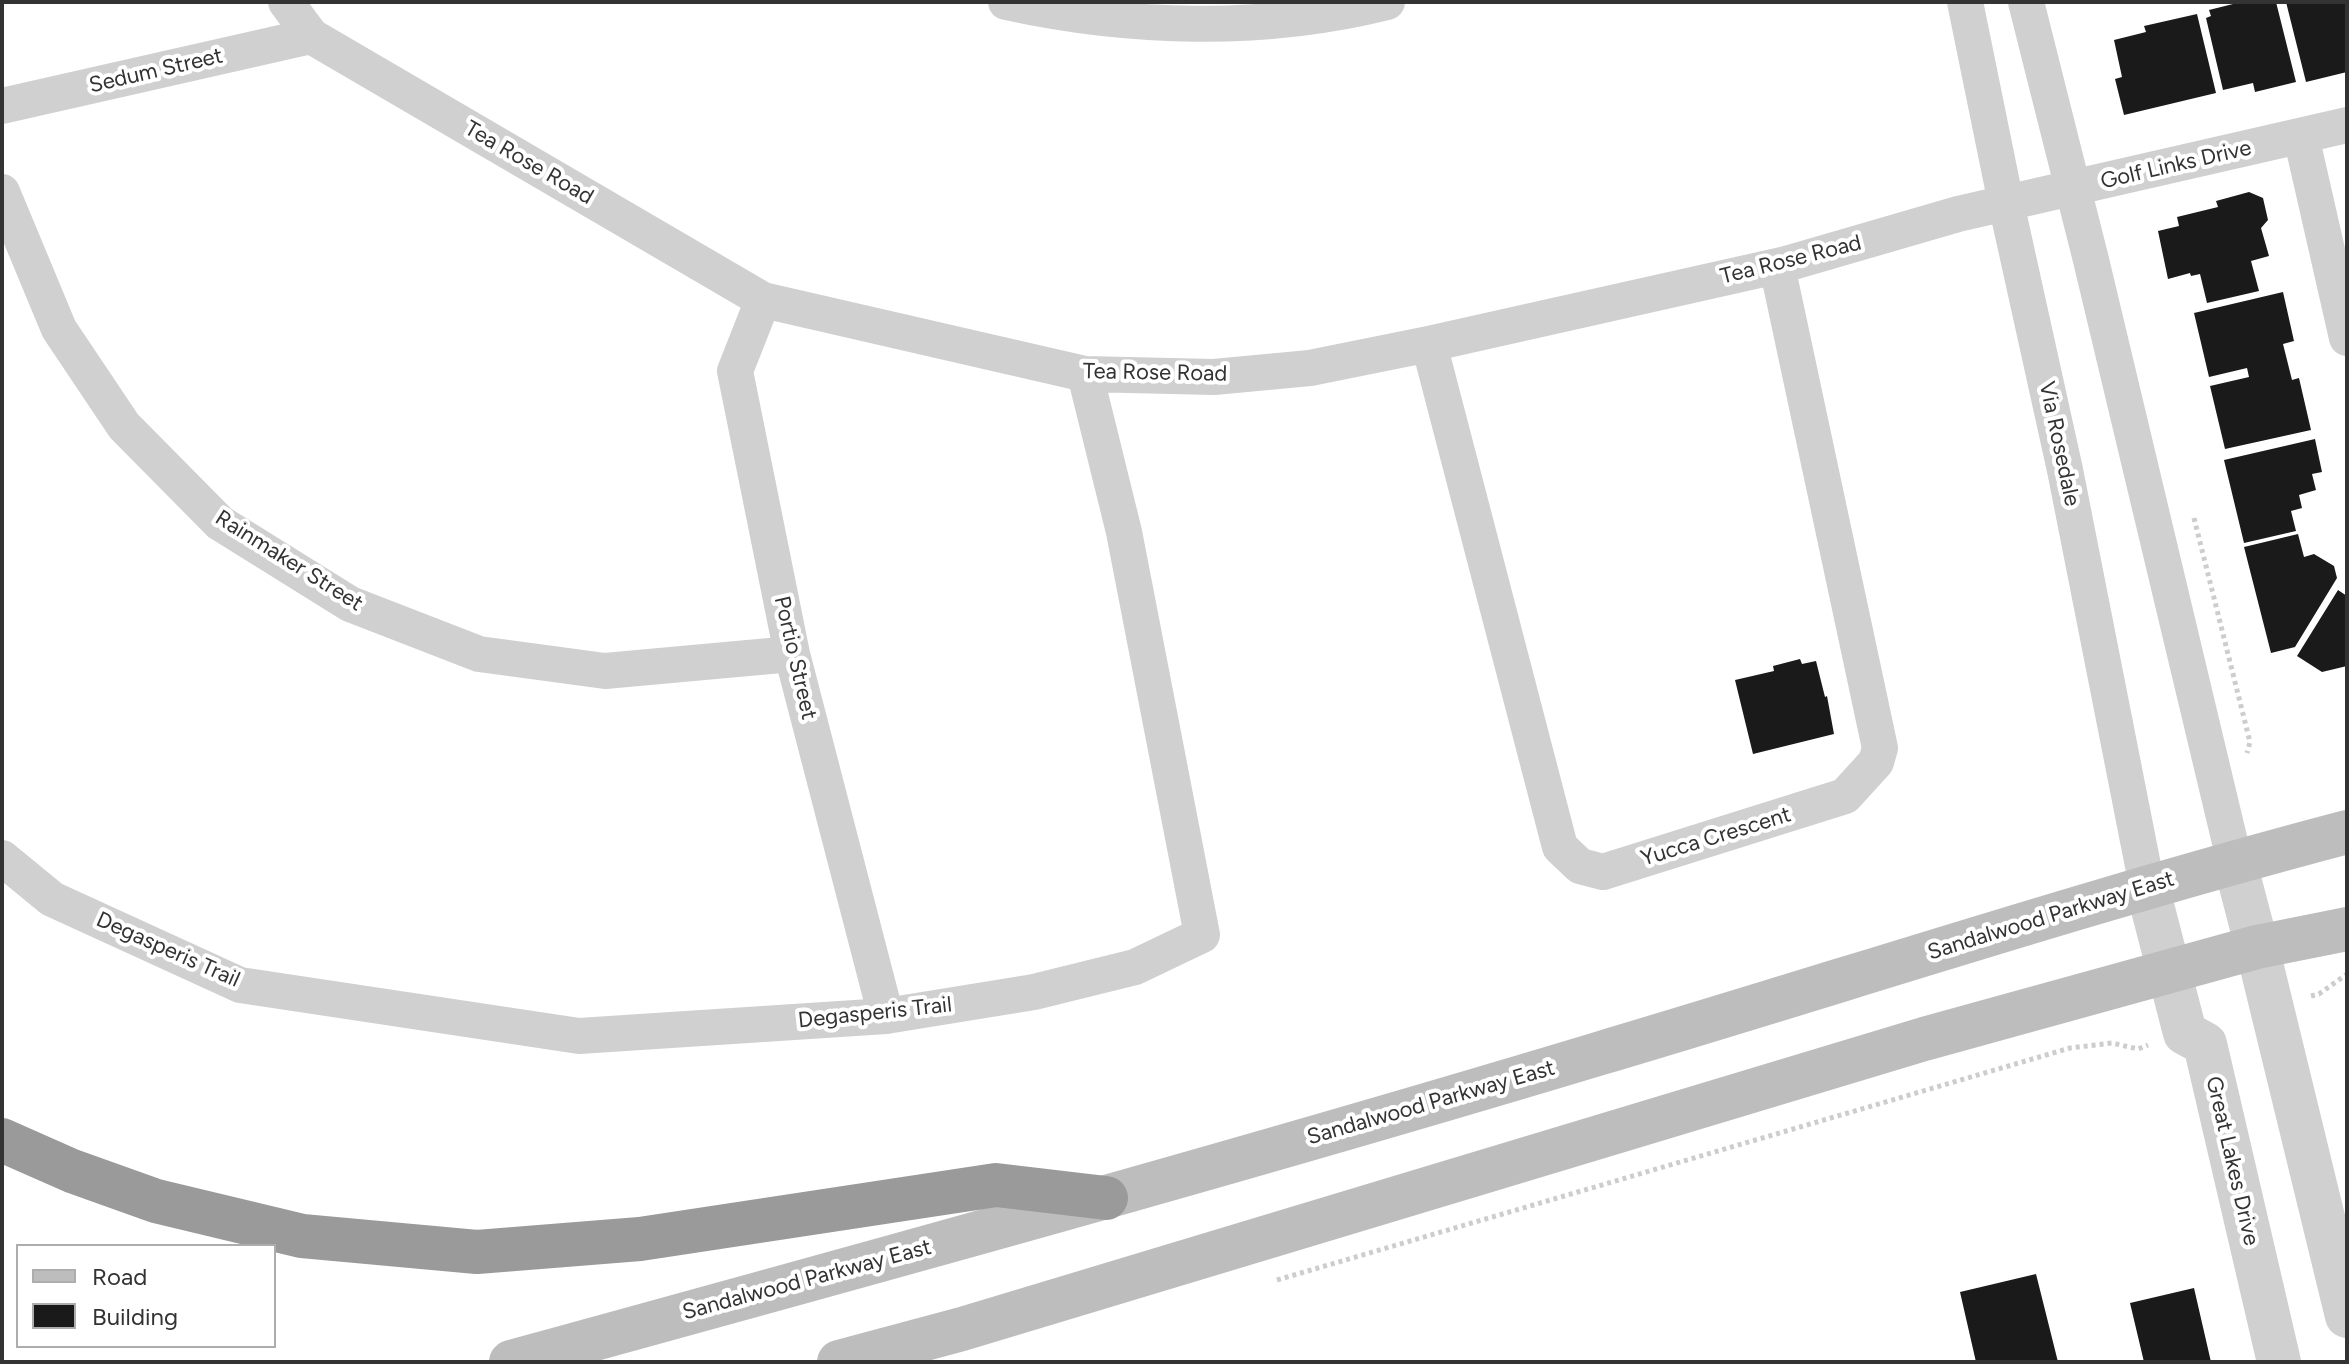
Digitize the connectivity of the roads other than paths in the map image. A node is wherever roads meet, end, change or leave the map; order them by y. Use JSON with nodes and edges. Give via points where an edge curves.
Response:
{"nodes":[{"id":1,"x":286,"y":2,"type":"edge"},
{"id":2,"x":1006,"y":2,"type":"edge"},
{"id":3,"x":1387,"y":2,"type":"edge"},
{"id":4,"x":1965,"y":2,"type":"edge"},
{"id":5,"x":2026,"y":2,"type":"edge"},
{"id":6,"x":311,"y":36,"type":"junction"},
{"id":7,"x":2,"y":106,"type":"edge"},
{"id":8,"x":2347,"y":125,"type":"edge"},
{"id":9,"x":2301,"y":136,"type":"junction"},
{"id":10,"x":2072,"y":189,"type":"junction"},
{"id":11,"x":2,"y":192,"type":"edge"},
{"id":12,"x":2006,"y":203,"type":"junction"},
{"id":13,"x":1777,"y":266,"type":"junction"},
{"id":14,"x":763,"y":300,"type":"junction"},
{"id":15,"x":2347,"y":338,"type":"edge"},
{"id":16,"x":1429,"y":344,"type":"junction"},
{"id":17,"x":1085,"y":374,"type":"junction"},
{"id":18,"x":792,"y":654,"type":"junction"},
{"id":19,"x":2347,"y":832,"type":"edge"},
{"id":20,"x":2,"y":858,"type":"edge"},
{"id":21,"x":2235,"y":863,"type":"junction"},
{"id":22,"x":2147,"y":886,"type":"junction"},
{"id":23,"x":2347,"y":929,"type":"edge"},
{"id":24,"x":2257,"y":947,"type":"junction"},
{"id":25,"x":2168,"y":971,"type":"junction"},
{"id":26,"x":886,"y":1016,"type":"junction"},
{"id":27,"x":2,"y":1140,"type":"edge"},
{"id":28,"x":1106,"y":1198,"type":"junction"},
{"id":29,"x":2347,"y":1316,"type":"edge"},
{"id":30,"x":511,"y":1362,"type":"edge"},
{"id":31,"x":839,"y":1362,"type":"edge"},
{"id":32,"x":2279,"y":1362,"type":"edge"}],
"edges":[{"from":1,"to":6,"type":"street","name":"Tea Rose Road"},
{"from":2,"to":3,"type":"street","via":[[1060,14],[1252,23]]},
{"from":4,"to":12,"type":"street","name":"Via Rosedale"},
{"from":5,"to":10,"type":"street"},
{"from":6,"to":7,"type":"street","name":"Sedum Street"},
{"from":6,"to":14,"type":"street","name":"Tea Rose Road"},
{"from":8,"to":9,"type":"street","name":"Golf Links Drive"},
{"from":9,"to":10,"type":"street","name":"Golf Links Drive"},
{"from":9,"to":15,"type":"street"},
{"from":10,"to":12,"type":"street","name":"Golf Links Drive"},
{"from":10,"to":21,"type":"street"},
{"from":11,"to":18,"type":"street","name":"Rainmaker Street","via":[[59,329],[124,426],[220,523],[350,604],[479,654],[605,671]]},
{"from":12,"to":13,"type":"street","name":"Tea Rose Road"},
{"from":12,"to":22,"type":"street","name":"Via Rosedale"},
{"from":13,"to":16,"type":"street","name":"Tea Rose Road"},
{"from":13,"to":16,"type":"street","name":"Yucca Crescent","via":[[1880,748],[1876,762],[1845,796],[1603,872],[1580,866],[1560,847]]},
{"from":14,"to":17,"type":"street","name":"Tea Rose Road"},
{"from":14,"to":18,"type":"street","name":"Portio Street","via":[[735,371]]},
{"from":16,"to":17,"type":"street","name":"Tea Rose Road","via":[[1310,368],[1214,377]]},
{"from":17,"to":26,"type":"street","name":"Degasperis Trail","via":[[1124,532],[1202,935],[1135,967],[1034,992]]},
{"from":18,"to":26,"type":"street","name":"Portio Street"},
{"from":19,"to":21,"type":"main road","name":"Sandalwood Parkway East"},
{"from":20,"to":26,"type":"street","name":"Degasperis Trail","via":[[52,899],[240,985],[579,1036]]},
{"from":21,"to":22,"type":"main road","name":"Sandalwood Parkway East"},
{"from":21,"to":24,"type":"street"},
{"from":22,"to":25,"type":"street","name":"Great Lakes Drive"},
{"from":22,"to":28,"type":"main road","name":"Sandalwood Parkway East"},
{"from":23,"to":24,"type":"main road"},
{"from":24,"to":25,"type":"main road"},
{"from":24,"to":29,"type":"street"},
{"from":25,"to":31,"type":"main road"},
{"from":25,"to":32,"type":"street","name":"Great Lakes Drive","via":[[2185,1033],[2205,1044]]},
{"from":27,"to":28,"type":"highway","via":[[156,1201],[302,1236],[477,1252],[640,1239],[996,1185]]},
{"from":28,"to":30,"type":"main road","name":"Sandalwood Parkway East"}]}
